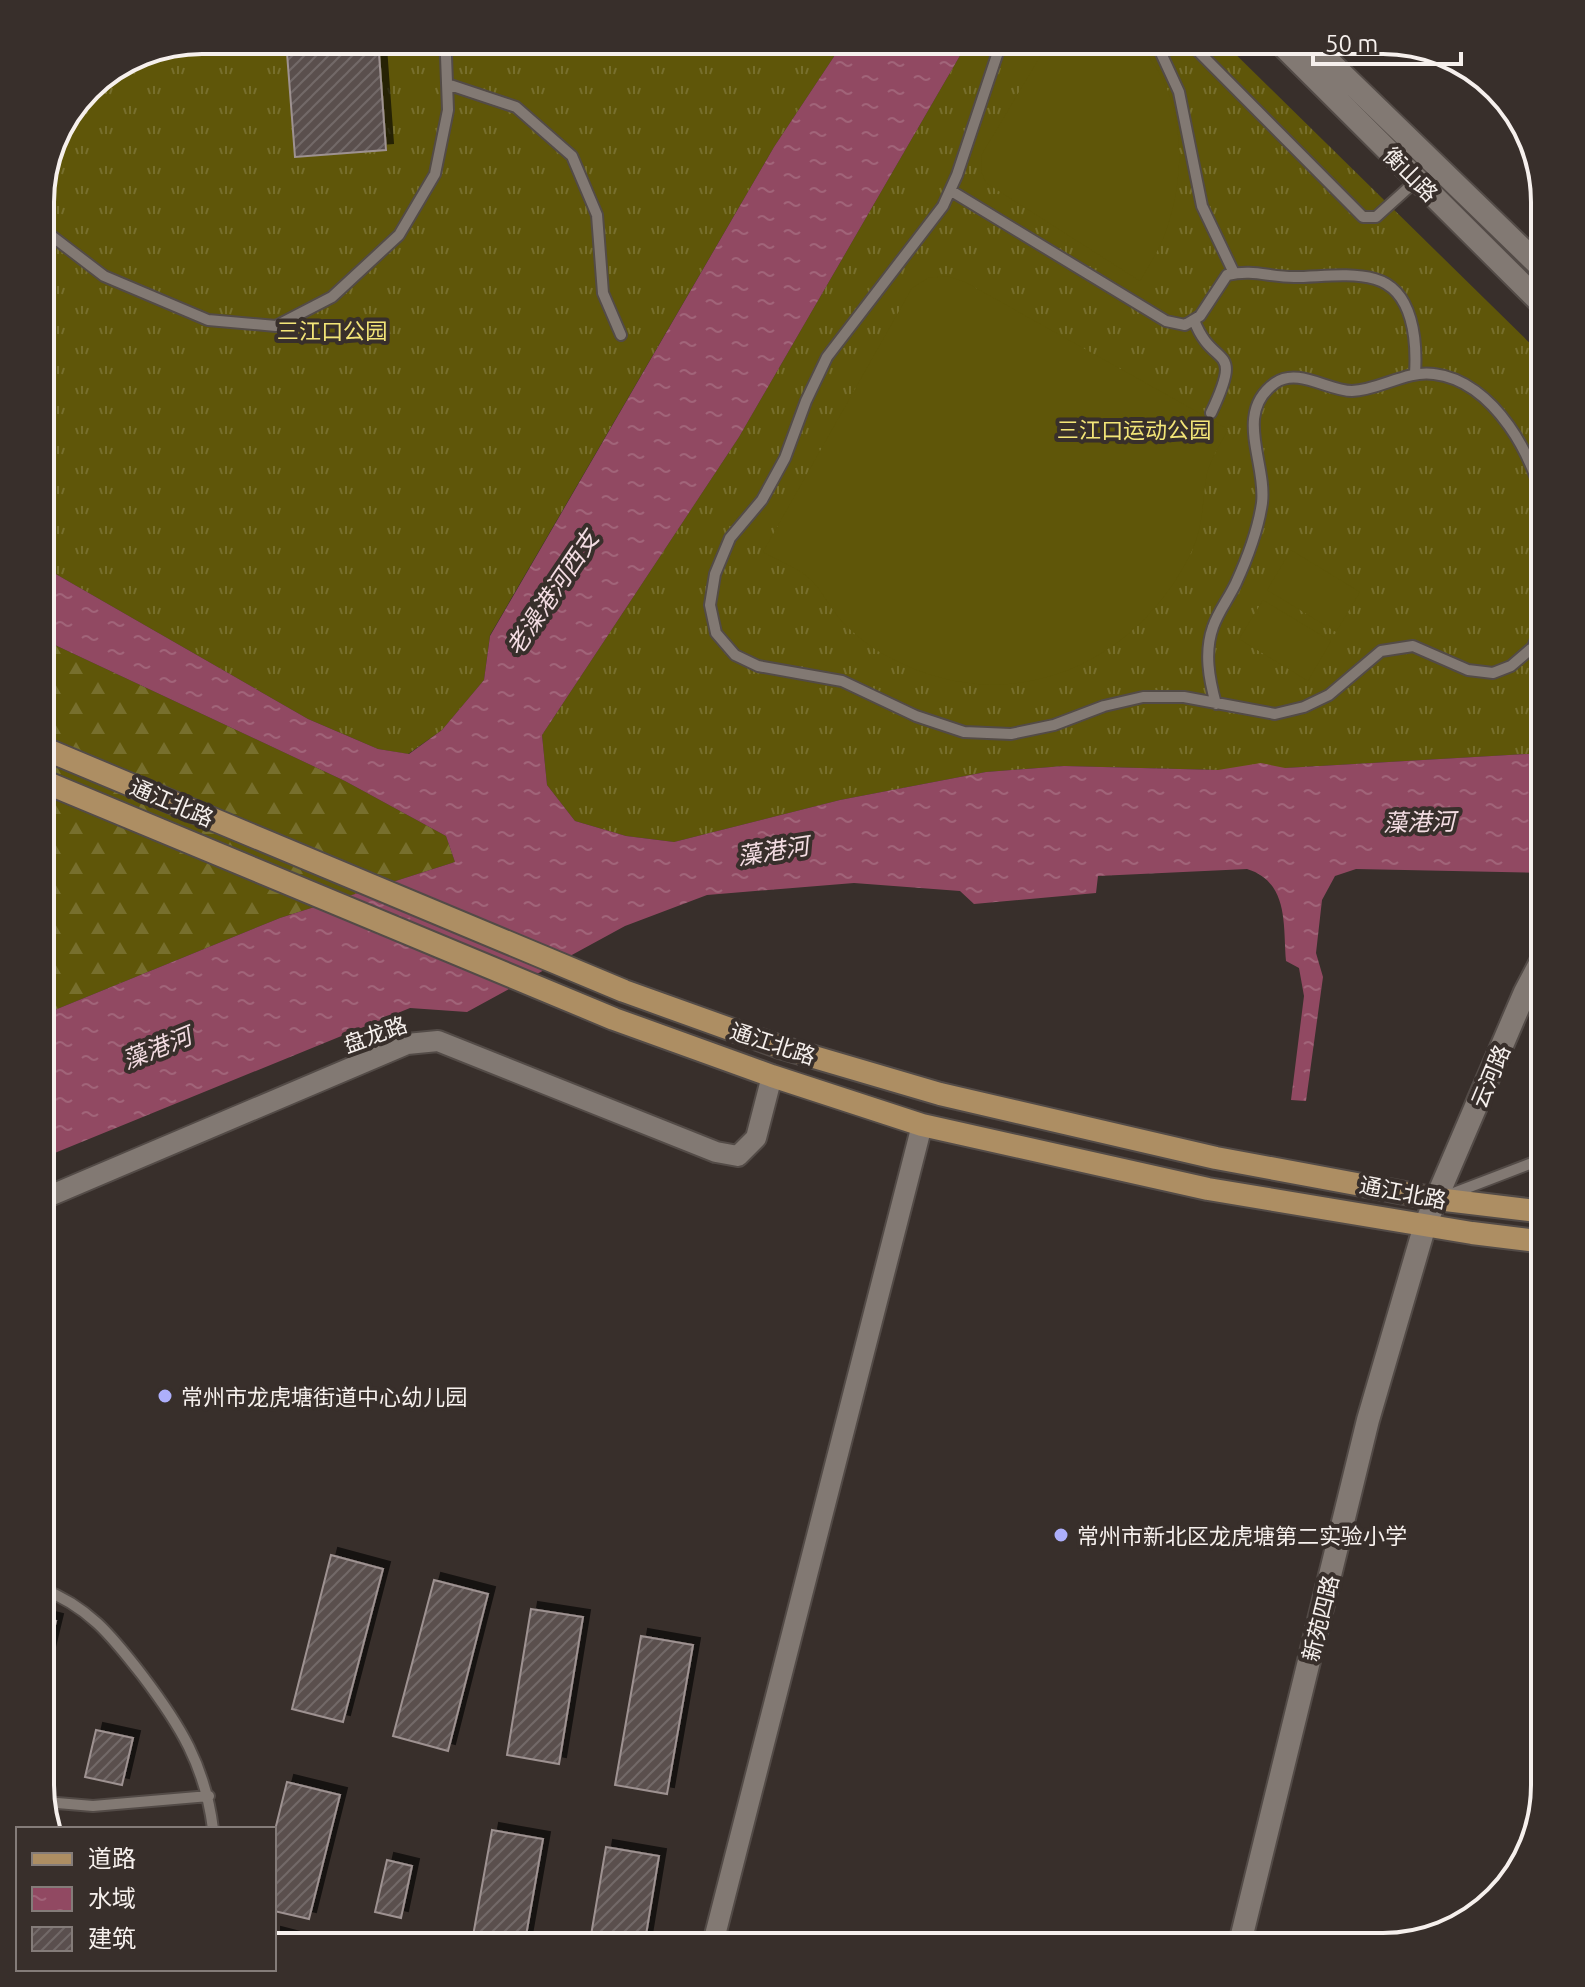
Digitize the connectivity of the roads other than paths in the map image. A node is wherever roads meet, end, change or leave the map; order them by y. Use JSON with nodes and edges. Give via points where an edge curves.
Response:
{"nodes":[{"id":1,"x":446,"y":54,"type":"edge"},
{"id":2,"x":997,"y":54,"type":"edge"},
{"id":3,"x":1161,"y":54,"type":"edge"},
{"id":4,"x":1201,"y":54,"type":"edge"},
{"id":5,"x":1291,"y":54,"type":"edge"},
{"id":6,"x":1321,"y":54,"type":"edge"},
{"id":7,"x":447,"y":84,"type":"junction"},
{"id":8,"x":1417,"y":180,"type":"junction"},
{"id":9,"x":953,"y":192,"type":"dead end"},
{"id":10,"x":54,"y":238,"type":"edge"},
{"id":11,"x":1531,"y":257,"type":"edge"},
{"id":12,"x":1234,"y":273,"type":"junction"},
{"id":13,"x":1531,"y":293,"type":"edge"},
{"id":14,"x":1194,"y":320,"type":"junction"},
{"id":15,"x":621,"y":335,"type":"dead end"},
{"id":16,"x":1415,"y":374,"type":"junction"},
{"id":17,"x":1211,"y":413,"type":"dead end"},
{"id":18,"x":1531,"y":466,"type":"edge"},
{"id":19,"x":1531,"y":649,"type":"edge"},
{"id":20,"x":1216,"y":704,"type":"junction"},
{"id":21,"x":54,"y":753,"type":"edge"},
{"id":22,"x":54,"y":786,"type":"edge"},
{"id":23,"x":1531,"y":981,"type":"edge"},
{"id":24,"x":772,"y":1076,"type":"junction"},
{"id":25,"x":922,"y":1125,"type":"junction"},
{"id":26,"x":1531,"y":1163,"type":"edge"},
{"id":27,"x":54,"y":1194,"type":"edge"},
{"id":28,"x":1437,"y":1199,"type":"junction"},
{"id":29,"x":1531,"y":1210,"type":"edge"},
{"id":30,"x":1425,"y":1225,"type":"junction"},
{"id":31,"x":1531,"y":1240,"type":"edge"},
{"id":32,"x":54,"y":1594,"type":"edge"},
{"id":33,"x":209,"y":1796,"type":"junction"},
{"id":34,"x":55,"y":1803,"type":"edge"},
{"id":35,"x":213,"y":1827,"type":"edge"},
{"id":36,"x":716,"y":1933,"type":"edge"},
{"id":37,"x":1242,"y":1933,"type":"edge"}],
"edges":[{"from":1,"to":7,"type":"lane"},
{"from":2,"to":20,"type":"lane","via":[[943,206],[827,357],[785,458],[762,500],[730,538],[715,574],[710,605],[716,633],[735,655],[758,666],[842,681],[964,732],[1011,734],[1143,697]]},
{"from":3,"to":12,"type":"lane","via":[[1179,92],[1202,206]]},
{"from":4,"to":8,"type":"lane","via":[[1363,217],[1376,217]]},
{"from":5,"to":8,"type":"street","name":"衡山路"},
{"from":6,"to":11,"type":"street","name":"衡山路"},
{"from":7,"to":10,"type":"lane","via":[[448,110],[435,174],[399,235],[332,297],[276,326],[195,315],[104,276]]},
{"from":7,"to":15,"type":"lane","via":[[516,107],[572,156],[597,215],[603,293]]},
{"from":8,"to":13,"type":"street","name":"衡山路"},
{"from":9,"to":14,"type":"lane","via":[[1166,321],[1185,325]]},
{"from":12,"to":14,"type":"lane","via":[[1227,275]]},
{"from":12,"to":16,"type":"lane","via":[[1377,280],[1397,293],[1411,317]]},
{"from":14,"to":17,"type":"lane","via":[[1199,335],[1224,357],[1228,370]]},
{"from":16,"to":18,"type":"lane","via":[[1435,374],[1480,396],[1506,419]]},
{"from":16,"to":20,"type":"lane","via":[[1350,391],[1297,378],[1277,381],[1263,395],[1252,422],[1262,501],[1252,543],[1213,627],[1208,658]]},
{"from":19,"to":20,"type":"lane","via":[[1493,673],[1468,670],[1413,646],[1381,651],[1329,695],[1304,707],[1275,714]]},
{"from":21,"to":28,"type":"main road","name":"通江北路","via":[[589,977],[780,1047],[940,1094],[1216,1158]]},
{"from":22,"to":24,"type":"main road","name":"通江北路","via":[[614,1019]]},
{"from":23,"to":28,"type":"street","name":"云河路"},
{"from":24,"to":25,"type":"main road","name":"通江北路"},
{"from":24,"to":27,"type":"street","name":"盘龙路","via":[[756,1138],[738,1156],[716,1152],[438,1041],[407,1044]]},
{"from":25,"to":30,"type":"main road","name":"通江北路","via":[[1208,1189]]},
{"from":25,"to":36,"type":"street"},
{"from":26,"to":28,"type":"lane"},
{"from":28,"to":29,"type":"main road","name":"通江北路"},
{"from":28,"to":30,"type":"street","name":"新苑四路"},
{"from":30,"to":31,"type":"main road","name":"通江北路"},
{"from":30,"to":37,"type":"street","name":"新苑四路","via":[[1368,1420]]},
{"from":32,"to":33,"type":"lane","via":[[92,1616],[117,1643],[180,1726]]},
{"from":33,"to":34,"type":"lane","via":[[93,1806]]},
{"from":33,"to":35,"type":"lane"}]}
